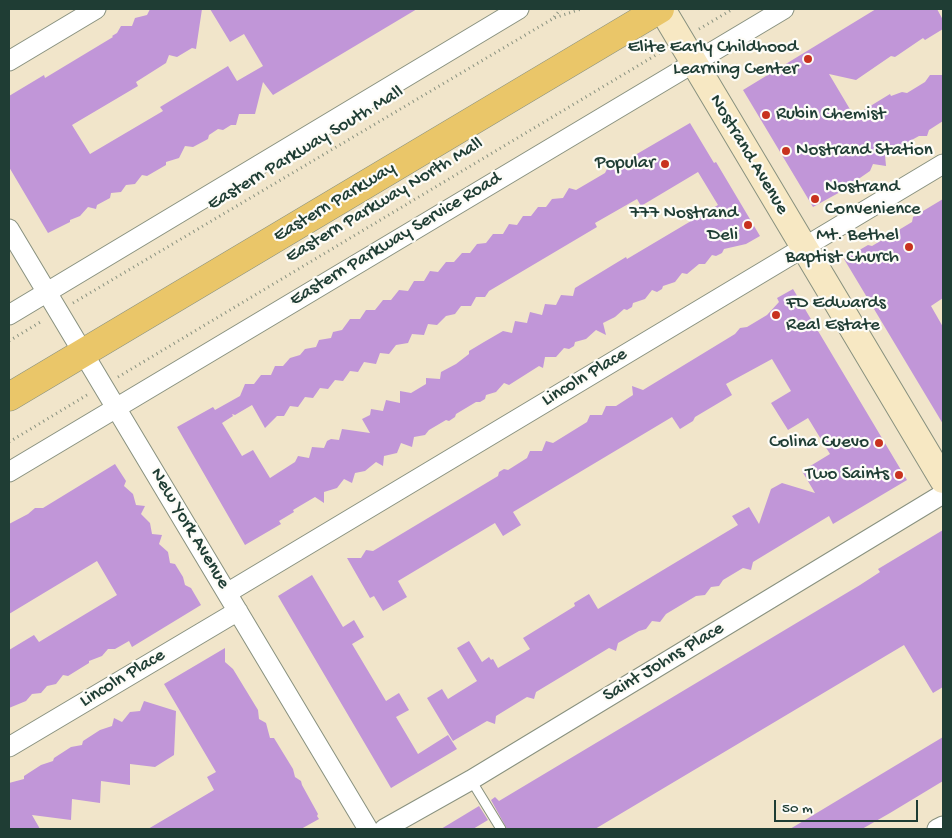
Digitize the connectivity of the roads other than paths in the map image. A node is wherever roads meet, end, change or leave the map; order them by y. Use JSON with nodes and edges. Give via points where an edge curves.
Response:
{"nodes":[{"id":1,"x":96,"y":9,"type":"edge"},
{"id":2,"x":519,"y":9,"type":"edge"},
{"id":3,"x":661,"y":9,"type":"edge"},
{"id":4,"x":784,"y":9,"type":"edge"},
{"id":5,"x":9,"y":61,"type":"edge"},
{"id":6,"x":693,"y":63,"type":"junction"},
{"id":7,"x":943,"y":164,"type":"edge"},
{"id":8,"x":9,"y":229,"type":"edge"},
{"id":9,"x":804,"y":247,"type":"junction"},
{"id":10,"x":47,"y":292,"type":"junction"},
{"id":11,"x":9,"y":315,"type":"edge"},
{"id":12,"x":83,"y":353,"type":"junction"},
{"id":13,"x":9,"y":397,"type":"edge"},
{"id":14,"x":116,"y":408,"type":"junction"},
{"id":15,"x":9,"y":472,"type":"edge"},
{"id":16,"x":943,"y":480,"type":"edge"},
{"id":17,"x":943,"y":494,"type":"edge"},
{"id":18,"x":226,"y":593,"type":"junction"},
{"id":19,"x":238,"y":611,"type":"junction"},
{"id":20,"x":9,"y":746,"type":"edge"},
{"id":21,"x":471,"y":780,"type":"junction"},
{"id":22,"x":943,"y":826,"type":"edge"},
{"id":23,"x":368,"y":829,"type":"edge"},
{"id":24,"x":384,"y":829,"type":"edge"},
{"id":25,"x":501,"y":829,"type":"edge"},
{"id":26,"x":938,"y":829,"type":"edge"}],
"edges":[{"from":1,"to":5,"type":"street"},
{"from":2,"to":10,"type":"street"},
{"from":3,"to":6,"type":"main road","name":"Nostrand Avenue"},
{"from":3,"to":12,"type":"main road","name":"Eastern Parkway"},
{"from":4,"to":6,"type":"street","name":"Eastern Parkway Service Road"},
{"from":6,"to":9,"type":"main road","name":"Nostrand Avenue"},
{"from":6,"to":14,"type":"street","name":"Eastern Parkway Service Road"},
{"from":7,"to":9,"type":"street","name":"Lincoln Place"},
{"from":8,"to":10,"type":"street","name":"New York Avenue"},
{"from":9,"to":16,"type":"main road","name":"Nostrand Avenue"},
{"from":9,"to":18,"type":"street","name":"Lincoln Place"},
{"from":10,"to":11,"type":"street"},
{"from":10,"to":12,"type":"street","name":"New York Avenue"},
{"from":12,"to":13,"type":"main road","name":"Eastern Parkway"},
{"from":12,"to":14,"type":"street","name":"New York Avenue"},
{"from":14,"to":15,"type":"street","name":"Eastern Parkway Service Road"},
{"from":14,"to":18,"type":"street","name":"New York Avenue"},
{"from":17,"to":21,"type":"street","name":"Saint Johns Place"},
{"from":18,"to":19,"type":"street","name":"New York Avenue"},
{"from":19,"to":20,"type":"street","name":"Lincoln Place"},
{"from":19,"to":23,"type":"street","name":"New York Avenue"},
{"from":21,"to":24,"type":"street","name":"Saint Johns Place"},
{"from":21,"to":25,"type":"lane"},
{"from":22,"to":26,"type":"street"}]}
